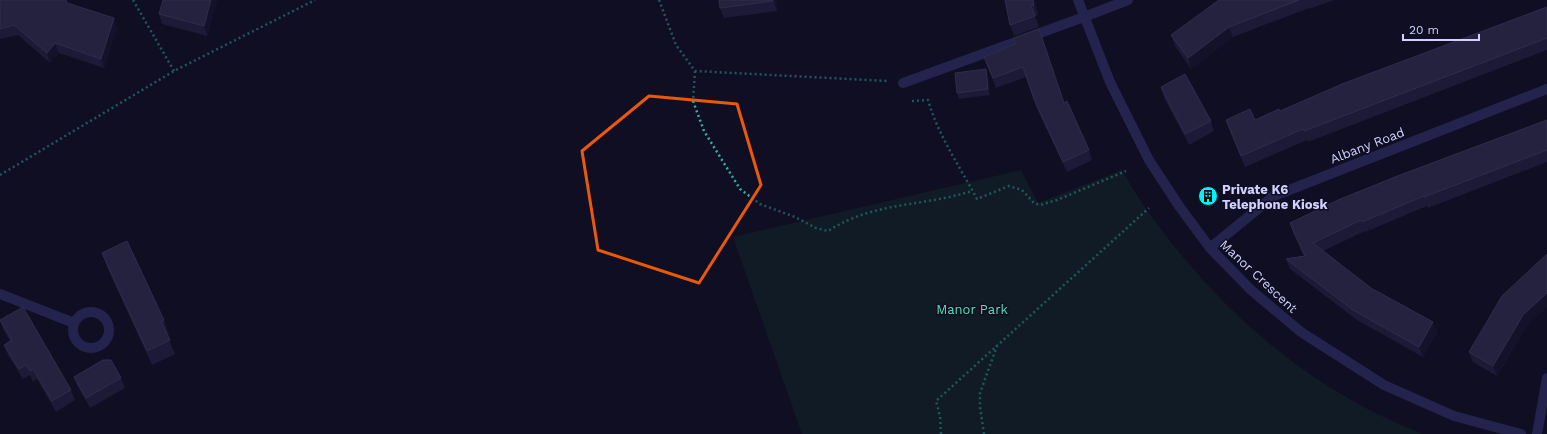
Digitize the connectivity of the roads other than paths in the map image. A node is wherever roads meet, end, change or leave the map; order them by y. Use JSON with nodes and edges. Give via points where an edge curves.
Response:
{"nodes":[{"id":1,"x":1078,"y":0,"type":"edge"},
{"id":2,"x":1128,"y":0,"type":"edge"},
{"id":3,"x":1084,"y":18,"type":"junction"},
{"id":4,"x":903,"y":83,"type":"road end"},
{"id":5,"x":1547,"y":89,"type":"edge"},
{"id":6,"x":1210,"y":248,"type":"junction"},
{"id":7,"x":0,"y":294,"type":"edge"},
{"id":8,"x":74,"y":323,"type":"dead end"},
{"id":9,"x":1547,"y":378,"type":"edge"},
{"id":10,"x":1521,"y":434,"type":"edge"},
{"id":11,"x":1537,"y":434,"type":"edge"}],
"edges":[{"from":1,"to":3,"type":"street","name":"Manor Crescent"},
{"from":2,"to":3,"type":"street"},
{"from":3,"to":4,"type":"street"},
{"from":3,"to":6,"type":"street","name":"Manor Crescent","via":[[1110,82],[1150,160]]},
{"from":5,"to":6,"type":"street","name":"Albany Road","via":[[1274,196]]},
{"from":6,"to":10,"type":"street","name":"Manor Crescent","via":[[1251,290],[1301,332],[1384,385],[1454,416]]},
{"from":7,"to":8,"type":"street"},
{"from":9,"to":11,"type":"street"}]}
